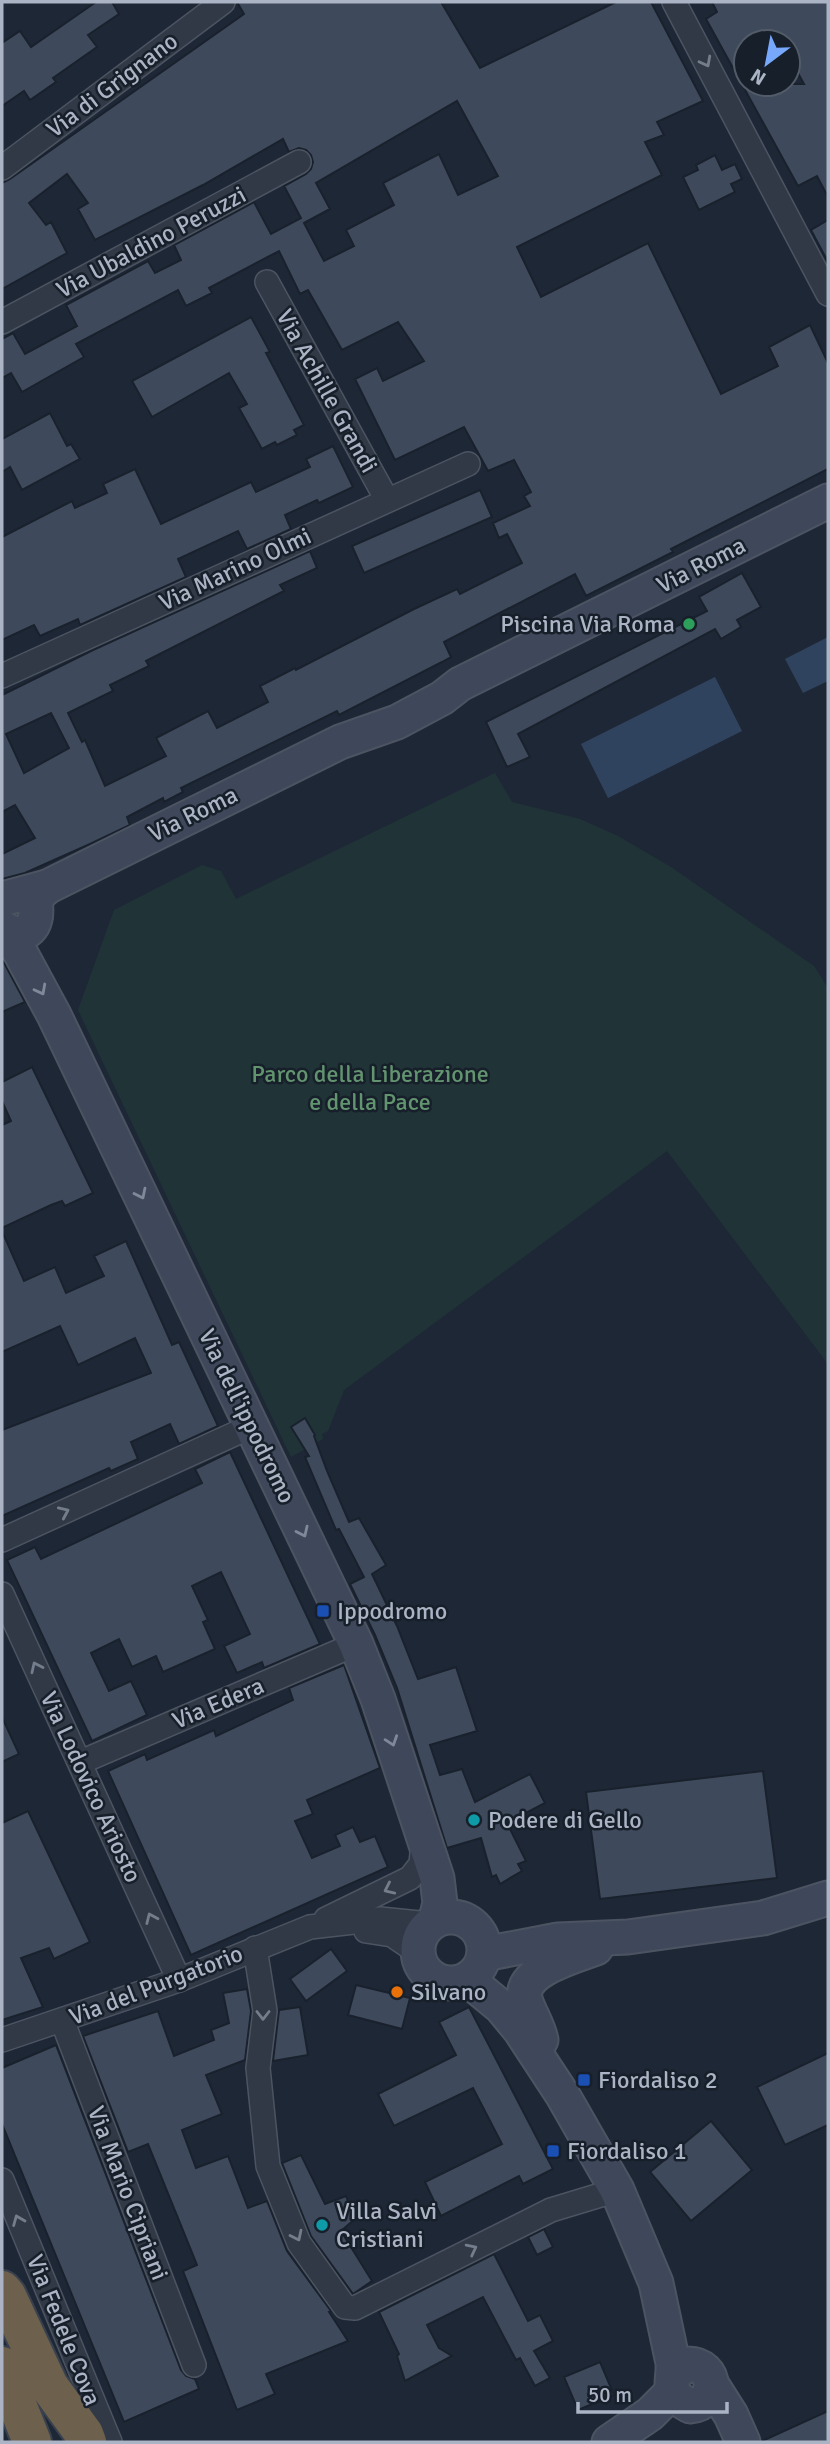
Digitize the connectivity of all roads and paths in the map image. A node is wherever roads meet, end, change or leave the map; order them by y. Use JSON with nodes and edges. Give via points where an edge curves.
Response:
{"nodes":[{"id":1,"x":223,"y":2,"type":"edge"},
{"id":2,"x":674,"y":2,"type":"edge"},
{"id":3,"x":299,"y":162,"type":"dead end"},
{"id":4,"x":2,"y":168,"type":"edge"},
{"id":5,"x":267,"y":282,"type":"dead end"},
{"id":6,"x":828,"y":294,"type":"edge"},
{"id":7,"x":2,"y":322,"type":"edge"},
{"id":8,"x":468,"y":464,"type":"dead end"},
{"id":9,"x":387,"y":500,"type":"junction"},
{"id":10,"x":828,"y":501,"type":"edge"},
{"id":11,"x":2,"y":676,"type":"edge"},
{"id":12,"x":15,"y":906,"type":"edge"},
{"id":13,"x":252,"y":1426,"type":"junction"},
{"id":14,"x":2,"y":1540,"type":"edge"},
{"id":15,"x":2,"y":1594,"type":"edge"},
{"id":16,"x":356,"y":1644,"type":"junction"},
{"id":17,"x":81,"y":1762,"type":"junction"},
{"id":18,"x":423,"y":1838,"type":"junction"},
{"id":19,"x":828,"y":1898,"type":"edge"},
{"id":20,"x":310,"y":1927,"type":"junction"},
{"id":21,"x":427,"y":1932,"type":"junction"},
{"id":22,"x":628,"y":1937,"type":"junction"},
{"id":23,"x":255,"y":1948,"type":"junction"},
{"id":24,"x":478,"y":1956,"type":"junction"},
{"id":25,"x":179,"y":1980,"type":"junction"},
{"id":26,"x":62,"y":2020,"type":"junction"},
{"id":27,"x":2,"y":2040,"type":"edge"},
{"id":28,"x":542,"y":2045,"type":"junction"},
{"id":29,"x":562,"y":2094,"type":"junction"},
{"id":30,"x":2,"y":2180,"type":"edge"},
{"id":31,"x":617,"y":2190,"type":"junction"},
{"id":32,"x":2,"y":2290,"type":"edge"},
{"id":33,"x":2,"y":2313,"type":"edge"},
{"id":34,"x":194,"y":2365,"type":"dead end"},
{"id":35,"x":2,"y":2366,"type":"edge"},
{"id":36,"x":691,"y":2388,"type":"junction"},
{"id":37,"x":32,"y":2442,"type":"edge"},
{"id":38,"x":57,"y":2442,"type":"edge"},
{"id":39,"x":88,"y":2442,"type":"edge"},
{"id":40,"x":110,"y":2442,"type":"edge"},
{"id":41,"x":609,"y":2442,"type":"edge"},
{"id":42,"x":628,"y":2442,"type":"edge"},
{"id":43,"x":734,"y":2442,"type":"edge"},
{"id":44,"x":743,"y":2442,"type":"edge"}],
"edges":[{"from":1,"to":4,"type":"street","name":"Via di Grignano"},
{"from":2,"to":6,"type":"street","one_way":true},
{"from":3,"to":7,"type":"street","name":"Via Ubaldino Peruzzi"},
{"from":5,"to":9,"type":"street","name":"Via Achille Grandi"},
{"from":8,"to":9,"type":"street","name":"Via Marino Olmi"},
{"from":9,"to":11,"type":"street","name":"Via Marino Olmi"},
{"from":10,"to":12,"type":"street","name":"Via Roma","via":[[460,684],[436,683],[408,695],[340,742]]},
{"from":12,"to":13,"type":"street","name":"Via dell'ippodromo","one_way":true,"via":[[20,952]]},
{"from":14,"to":13,"type":"street","one_way":true},
{"from":13,"to":16,"type":"street","name":"Via dell'ippodromo","one_way":true},
{"from":17,"to":15,"type":"street","name":"Via Lodovico Ariosto","one_way":true},
{"from":16,"to":17,"type":"street","name":"Via Edera"},
{"from":16,"to":18,"type":"street","name":"Via dell'ippodromo","one_way":true},
{"from":25,"to":17,"type":"street","name":"Via Lodovico Ariosto","one_way":true},
{"from":18,"to":20,"type":"street","one_way":true,"via":[[421,1864],[410,1878]]},
{"from":18,"to":21,"type":"street","name":"Via dell'ippodromo","via":[[439,1885],[440,1903]]},
{"from":19,"to":22,"type":"street","via":[[763,1918]]},
{"from":20,"to":21,"type":"street","name":"Via del Purgatorio","via":[[380,1919]]},
{"from":20,"to":23,"type":"street","name":"Via del Purgatorio"},
{"from":21,"to":24,"type":"street","name":"Via del Purgatorio","via":[[455,1916],[465,1919]]},
{"from":21,"to":24,"type":"street","via":[[424,1970],[431,1977],[449,1983]]},
{"from":22,"to":24,"type":"street","via":[[558,1940]]},
{"from":22,"to":28,"type":"street","via":[[550,1966],[530,1980],[525,1997]]},
{"from":23,"to":25,"type":"street","name":"Via del Purgatorio"},
{"from":23,"to":31,"type":"street","one_way":true,"via":[[265,2011],[258,2068],[268,2166],[299,2243],[345,2307],[355,2308],[551,2210]]},
{"from":24,"to":28,"type":"street"},
{"from":24,"to":29,"type":"street","via":[[510,2016]]},
{"from":25,"to":26,"type":"street","name":"Via del Purgatorio"},
{"from":26,"to":27,"type":"street","name":"Via del Purgatorio"},
{"from":26,"to":34,"type":"street","name":"Via Mario Cipriani"},
{"from":28,"to":29,"type":"street"},
{"from":29,"to":31,"type":"street"},
{"from":40,"to":30,"type":"street","name":"Via Fedele Cova","one_way":true},
{"from":31,"to":36,"type":"street","via":[[656,2283],[682,2316]]},
{"from":32,"to":39,"type":"highway","via":[[48,2386]]},
{"from":33,"to":38,"type":"highway"},
{"from":35,"to":37,"type":"highway"},
{"from":36,"to":41,"type":"street"},
{"from":36,"to":42,"type":"street"},
{"from":36,"to":43,"type":"street"},
{"from":36,"to":44,"type":"street","via":[[731,2414]]}]}
